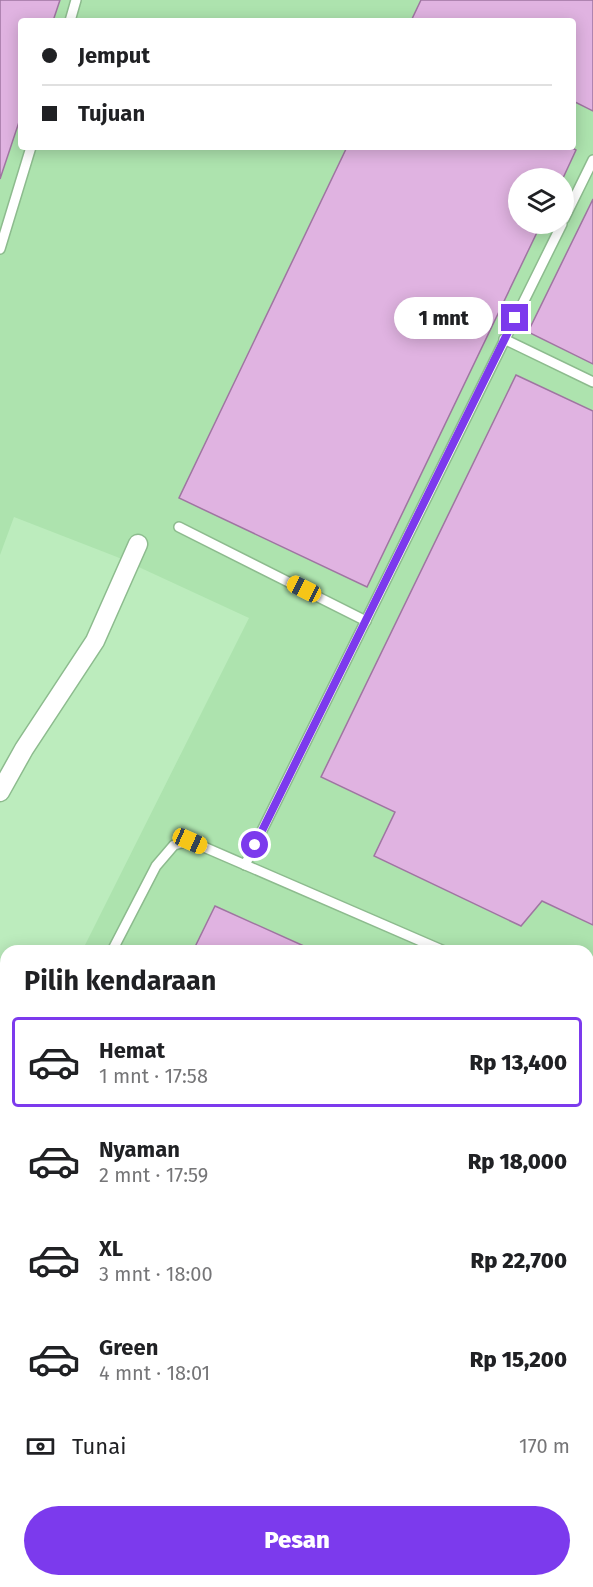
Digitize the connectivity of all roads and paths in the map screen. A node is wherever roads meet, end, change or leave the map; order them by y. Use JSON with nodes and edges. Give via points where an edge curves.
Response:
{"nodes":[{"id":1,"x":76,"y":0,"type":"edge"},
{"id":2,"x":71,"y":18,"type":"edge"},
{"id":3,"x":30,"y":150,"type":"edge"},
{"id":4,"x":593,"y":160,"type":"edge"},
{"id":5,"x":574,"y":199,"type":"edge"},
{"id":6,"x":557,"y":234,"type":"edge"},
{"id":7,"x":0,"y":249,"type":"edge"},
{"id":8,"x":504,"y":339,"type":"junction"},
{"id":9,"x":593,"y":381,"type":"edge"},
{"id":10,"x":179,"y":527,"type":"dead end"},
{"id":11,"x":138,"y":544,"type":"dead end"},
{"id":12,"x":366,"y":621,"type":"junction"},
{"id":13,"x":0,"y":792,"type":"edge"},
{"id":14,"x":245,"y":865,"type":"junction"},
{"id":15,"x":114,"y":945,"type":"edge"},
{"id":16,"x":430,"y":945,"type":"edge"}],
"edges":[{"from":1,"to":2,"type":"lane"},
{"from":3,"to":7,"type":"lane"},
{"from":4,"to":5,"type":"lane"},
{"from":6,"to":8,"type":"lane"},
{"from":8,"to":9,"type":"lane"},
{"from":8,"to":12,"type":"lane"},
{"from":10,"to":12,"type":"lane"},
{"from":11,"to":13,"type":"street","via":[[95,641]]},
{"from":12,"to":14,"type":"lane"},
{"from":14,"to":15,"type":"lane","via":[[190,841],[174,845],[156,866]]},
{"from":14,"to":16,"type":"lane"}]}
